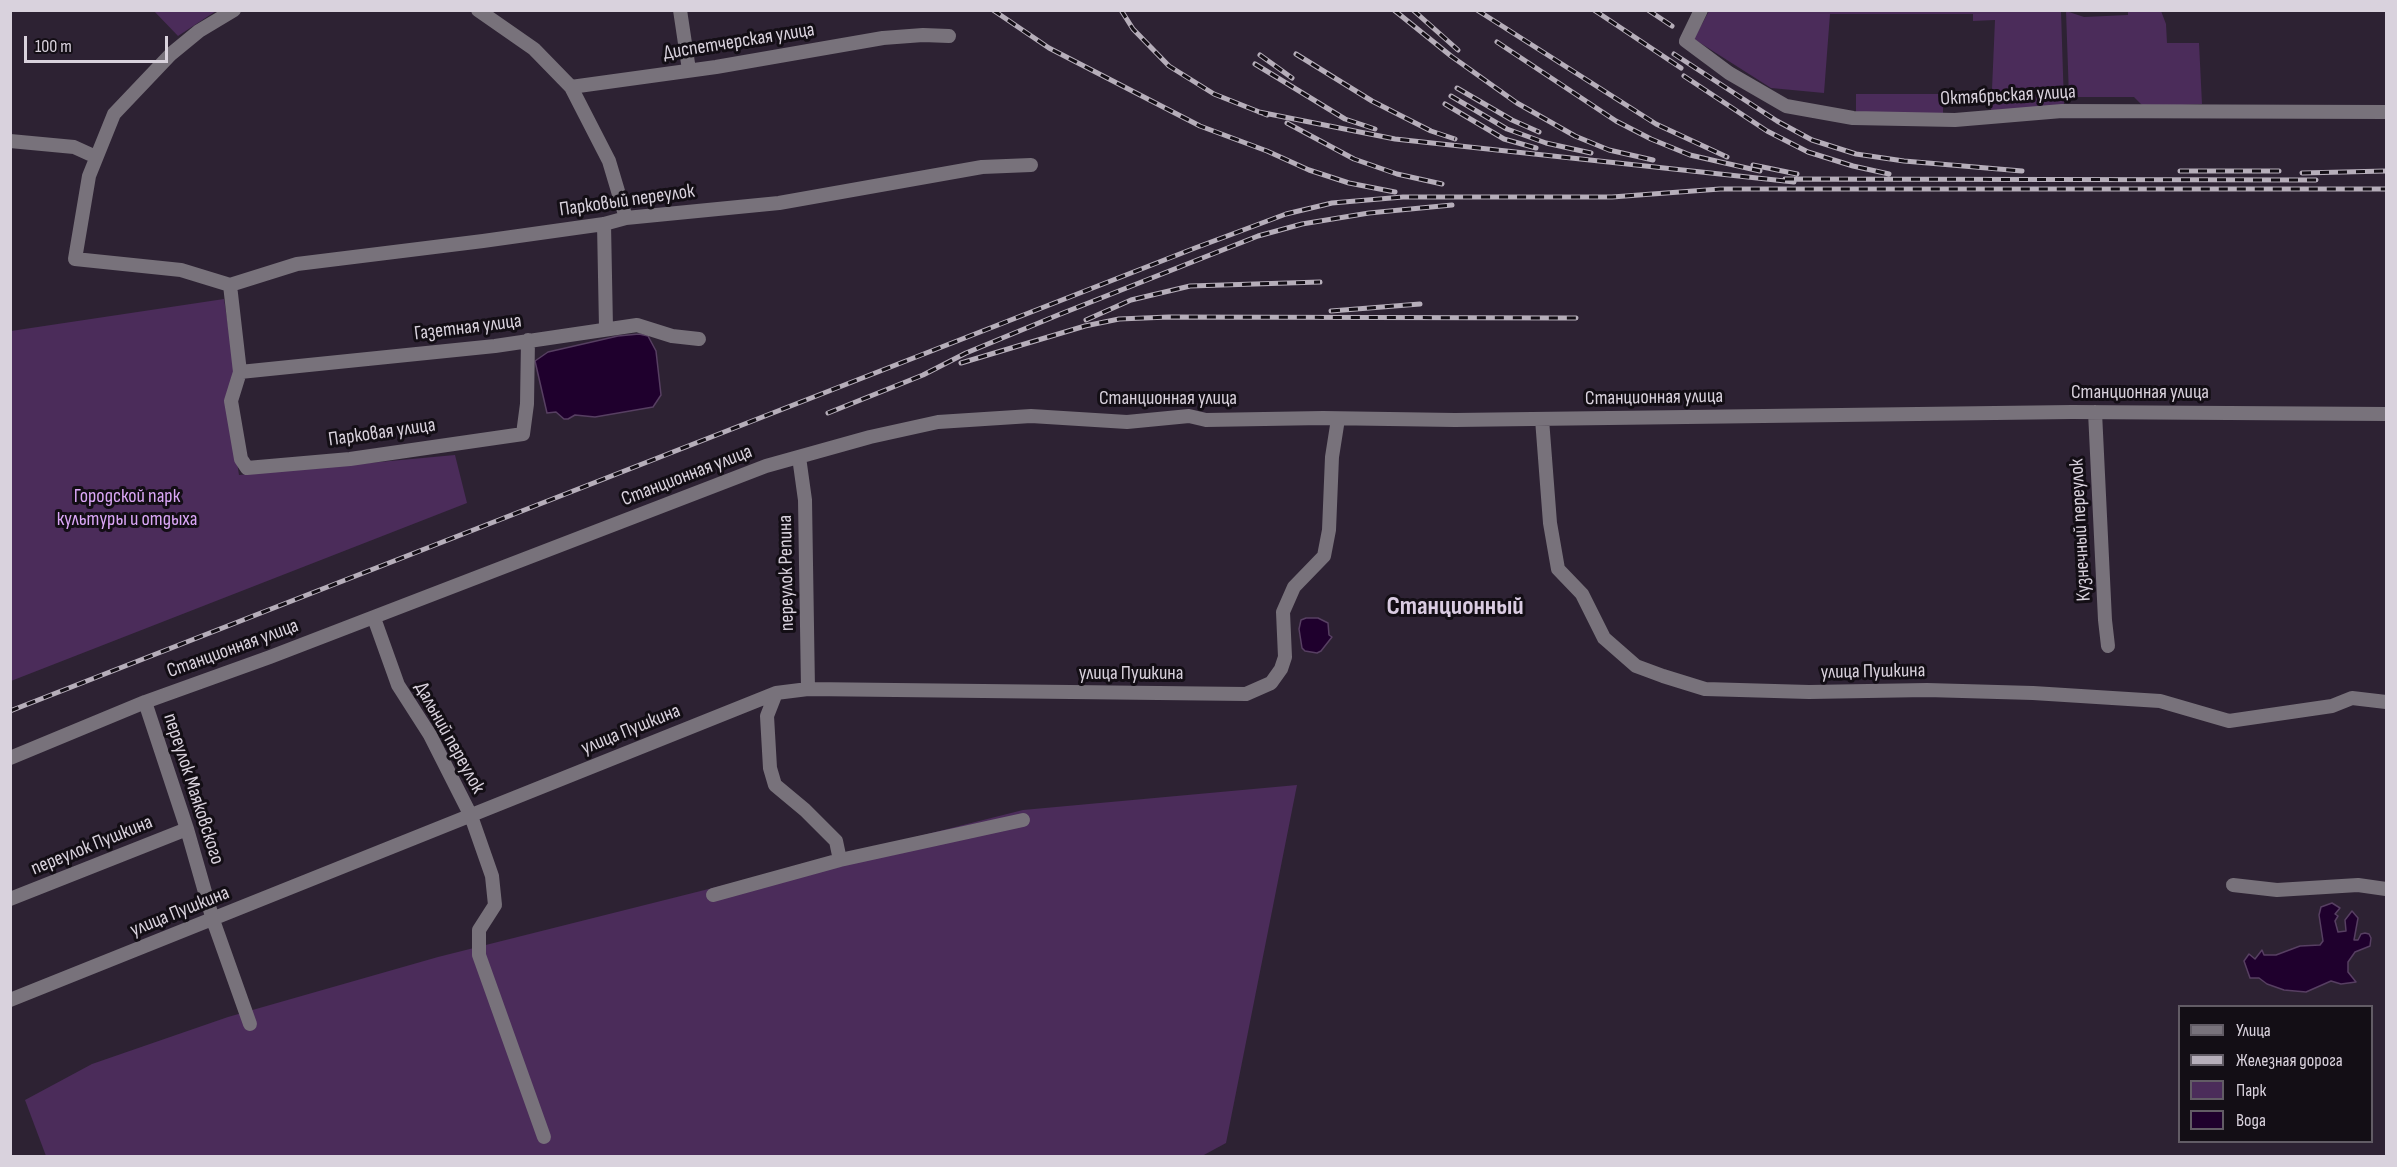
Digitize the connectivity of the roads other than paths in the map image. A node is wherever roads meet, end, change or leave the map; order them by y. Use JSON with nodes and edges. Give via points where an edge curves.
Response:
{"nodes":[{"id":1,"x":234,"y":10,"type":"edge"},
{"id":2,"x":478,"y":10,"type":"edge"},
{"id":3,"x":680,"y":10,"type":"edge"},
{"id":4,"x":1701,"y":10,"type":"edge"},
{"id":5,"x":949,"y":36,"type":"dead end"},
{"id":6,"x":689,"y":70,"type":"junction"},
{"id":7,"x":571,"y":87,"type":"junction"},
{"id":8,"x":2386,"y":112,"type":"edge"},
{"id":9,"x":10,"y":141,"type":"edge"},
{"id":10,"x":96,"y":157,"type":"junction"},
{"id":11,"x":1031,"y":165,"type":"dead end"},
{"id":12,"x":626,"y":218,"type":"junction"},
{"id":13,"x":604,"y":224,"type":"junction"},
{"id":14,"x":230,"y":285,"type":"junction"},
{"id":15,"x":606,"y":328,"type":"junction"},
{"id":16,"x":699,"y":339,"type":"dead end"},
{"id":17,"x":528,"y":340,"type":"junction"},
{"id":18,"x":240,"y":372,"type":"junction"},
{"id":19,"x":2095,"y":412,"type":"junction"},
{"id":20,"x":2386,"y":414,"type":"edge"},
{"id":21,"x":1338,"y":419,"type":"junction"},
{"id":22,"x":1542,"y":419,"type":"junction"},
{"id":23,"x":799,"y":457,"type":"junction"},
{"id":24,"x":374,"y":618,"type":"junction"},
{"id":25,"x":2108,"y":646,"type":"dead end"},
{"id":26,"x":808,"y":689,"type":"junction"},
{"id":27,"x":776,"y":693,"type":"junction"},
{"id":28,"x":145,"y":702,"type":"junction"},
{"id":29,"x":2386,"y":702,"type":"edge"},
{"id":30,"x":10,"y":758,"type":"edge"},
{"id":31,"x":471,"y":816,"type":"junction"},
{"id":32,"x":1023,"y":820,"type":"dead end"},
{"id":33,"x":187,"y":829,"type":"junction"},
{"id":34,"x":840,"y":860,"type":"junction"},
{"id":35,"x":2233,"y":885,"type":"dead end"},
{"id":36,"x":2386,"y":889,"type":"edge"},
{"id":37,"x":713,"y":895,"type":"dead end"},
{"id":38,"x":10,"y":899,"type":"edge"},
{"id":39,"x":213,"y":920,"type":"junction"},
{"id":40,"x":10,"y":1000,"type":"edge"},
{"id":41,"x":250,"y":1024,"type":"dead end"},
{"id":42,"x":544,"y":1137,"type":"dead end"}],
"edges":[{"from":1,"to":10,"type":"street","via":[[171,54],[114,114]]},
{"from":2,"to":7,"type":"street","via":[[534,49]]},
{"from":3,"to":6,"type":"street"},
{"from":4,"to":8,"type":"street","name":"Октябрьская улица","via":[[1686,41],[1730,73],[1786,106],[1850,117],[1955,120],[2062,111]]},
{"from":5,"to":6,"type":"street","name":"Диспетчерская улица","via":[[883,38]]},
{"from":6,"to":7,"type":"street","name":"Диспетчерская улица"},
{"from":7,"to":12,"type":"street","via":[[609,161]]},
{"from":9,"to":10,"type":"street","via":[[74,147]]},
{"from":10,"to":14,"type":"street","via":[[89,176],[75,260],[181,270]]},
{"from":11,"to":12,"type":"street","name":"Парковый переулок","via":[[982,167],[779,203]]},
{"from":12,"to":13,"type":"street","name":"Парковый переулок"},
{"from":13,"to":14,"type":"street","name":"Парковый переулок","via":[[297,264]]},
{"from":13,"to":15,"type":"street"},
{"from":14,"to":18,"type":"street"},
{"from":15,"to":16,"type":"street","name":"Газетная улица","via":[[637,325],[672,336]]},
{"from":15,"to":17,"type":"street","name":"Газетная улица"},
{"from":17,"to":18,"type":"street","name":"Газетная улица"},
{"from":17,"to":18,"type":"street","name":"Парковая улица","via":[[524,434],[350,459],[247,468],[241,459],[231,401]]},
{"from":19,"to":20,"type":"street","name":"Станционная улица"},
{"from":19,"to":22,"type":"street","name":"Станционная улица"},
{"from":19,"to":25,"type":"street","name":"Кузнечный переулок"},
{"from":21,"to":22,"type":"street","name":"Станционная улица"},
{"from":21,"to":23,"type":"street","name":"Станционная улица","via":[[1206,420],[1189,416],[1127,422],[1031,416],[938,422]]},
{"from":21,"to":26,"type":"street","name":"улица Пушкина","via":[[1329,530],[1323,556],[1294,587],[1283,612],[1285,657],[1271,683],[1245,694]]},
{"from":22,"to":29,"type":"street","name":"улица Пушкина","via":[[1550,524],[1558,568],[1582,594],[1604,638],[1636,666],[1663,676],[1705,689],[1939,690],[2160,701],[2229,721],[2332,706],[2352,698]]},
{"from":23,"to":24,"type":"street","name":"Станционная улица","via":[[766,466]]},
{"from":23,"to":26,"type":"street","name":"переулок Репина","via":[[805,500]]},
{"from":24,"to":28,"type":"street","name":"Станционная улица"},
{"from":24,"to":31,"type":"street","name":"Дальний переулок","via":[[398,685],[430,735]]},
{"from":26,"to":27,"type":"street","name":"улица Пушкина"},
{"from":27,"to":31,"type":"street","name":"улица Пушкина"},
{"from":27,"to":34,"type":"street","via":[[768,716],[770,768],[775,784],[836,841]]},
{"from":28,"to":30,"type":"street","name":"Станционная улица"},
{"from":28,"to":33,"type":"street","name":"переулок Маяковского"},
{"from":31,"to":39,"type":"street","name":"улица Пушкина"},
{"from":31,"to":42,"type":"street","name":"Дальний переулок","via":[[492,876],[495,905],[479,930],[480,955]]},
{"from":32,"to":34,"type":"street"},
{"from":33,"to":38,"type":"street","name":"переулок Пушкина"},
{"from":33,"to":39,"type":"street","name":"переулок Маяковского"},
{"from":34,"to":37,"type":"street"},
{"from":35,"to":36,"type":"street","via":[[2277,890],[2358,885]]},
{"from":39,"to":40,"type":"street","name":"улица Пушкина"},
{"from":39,"to":41,"type":"street","name":"переулок Маяковского"}]}
